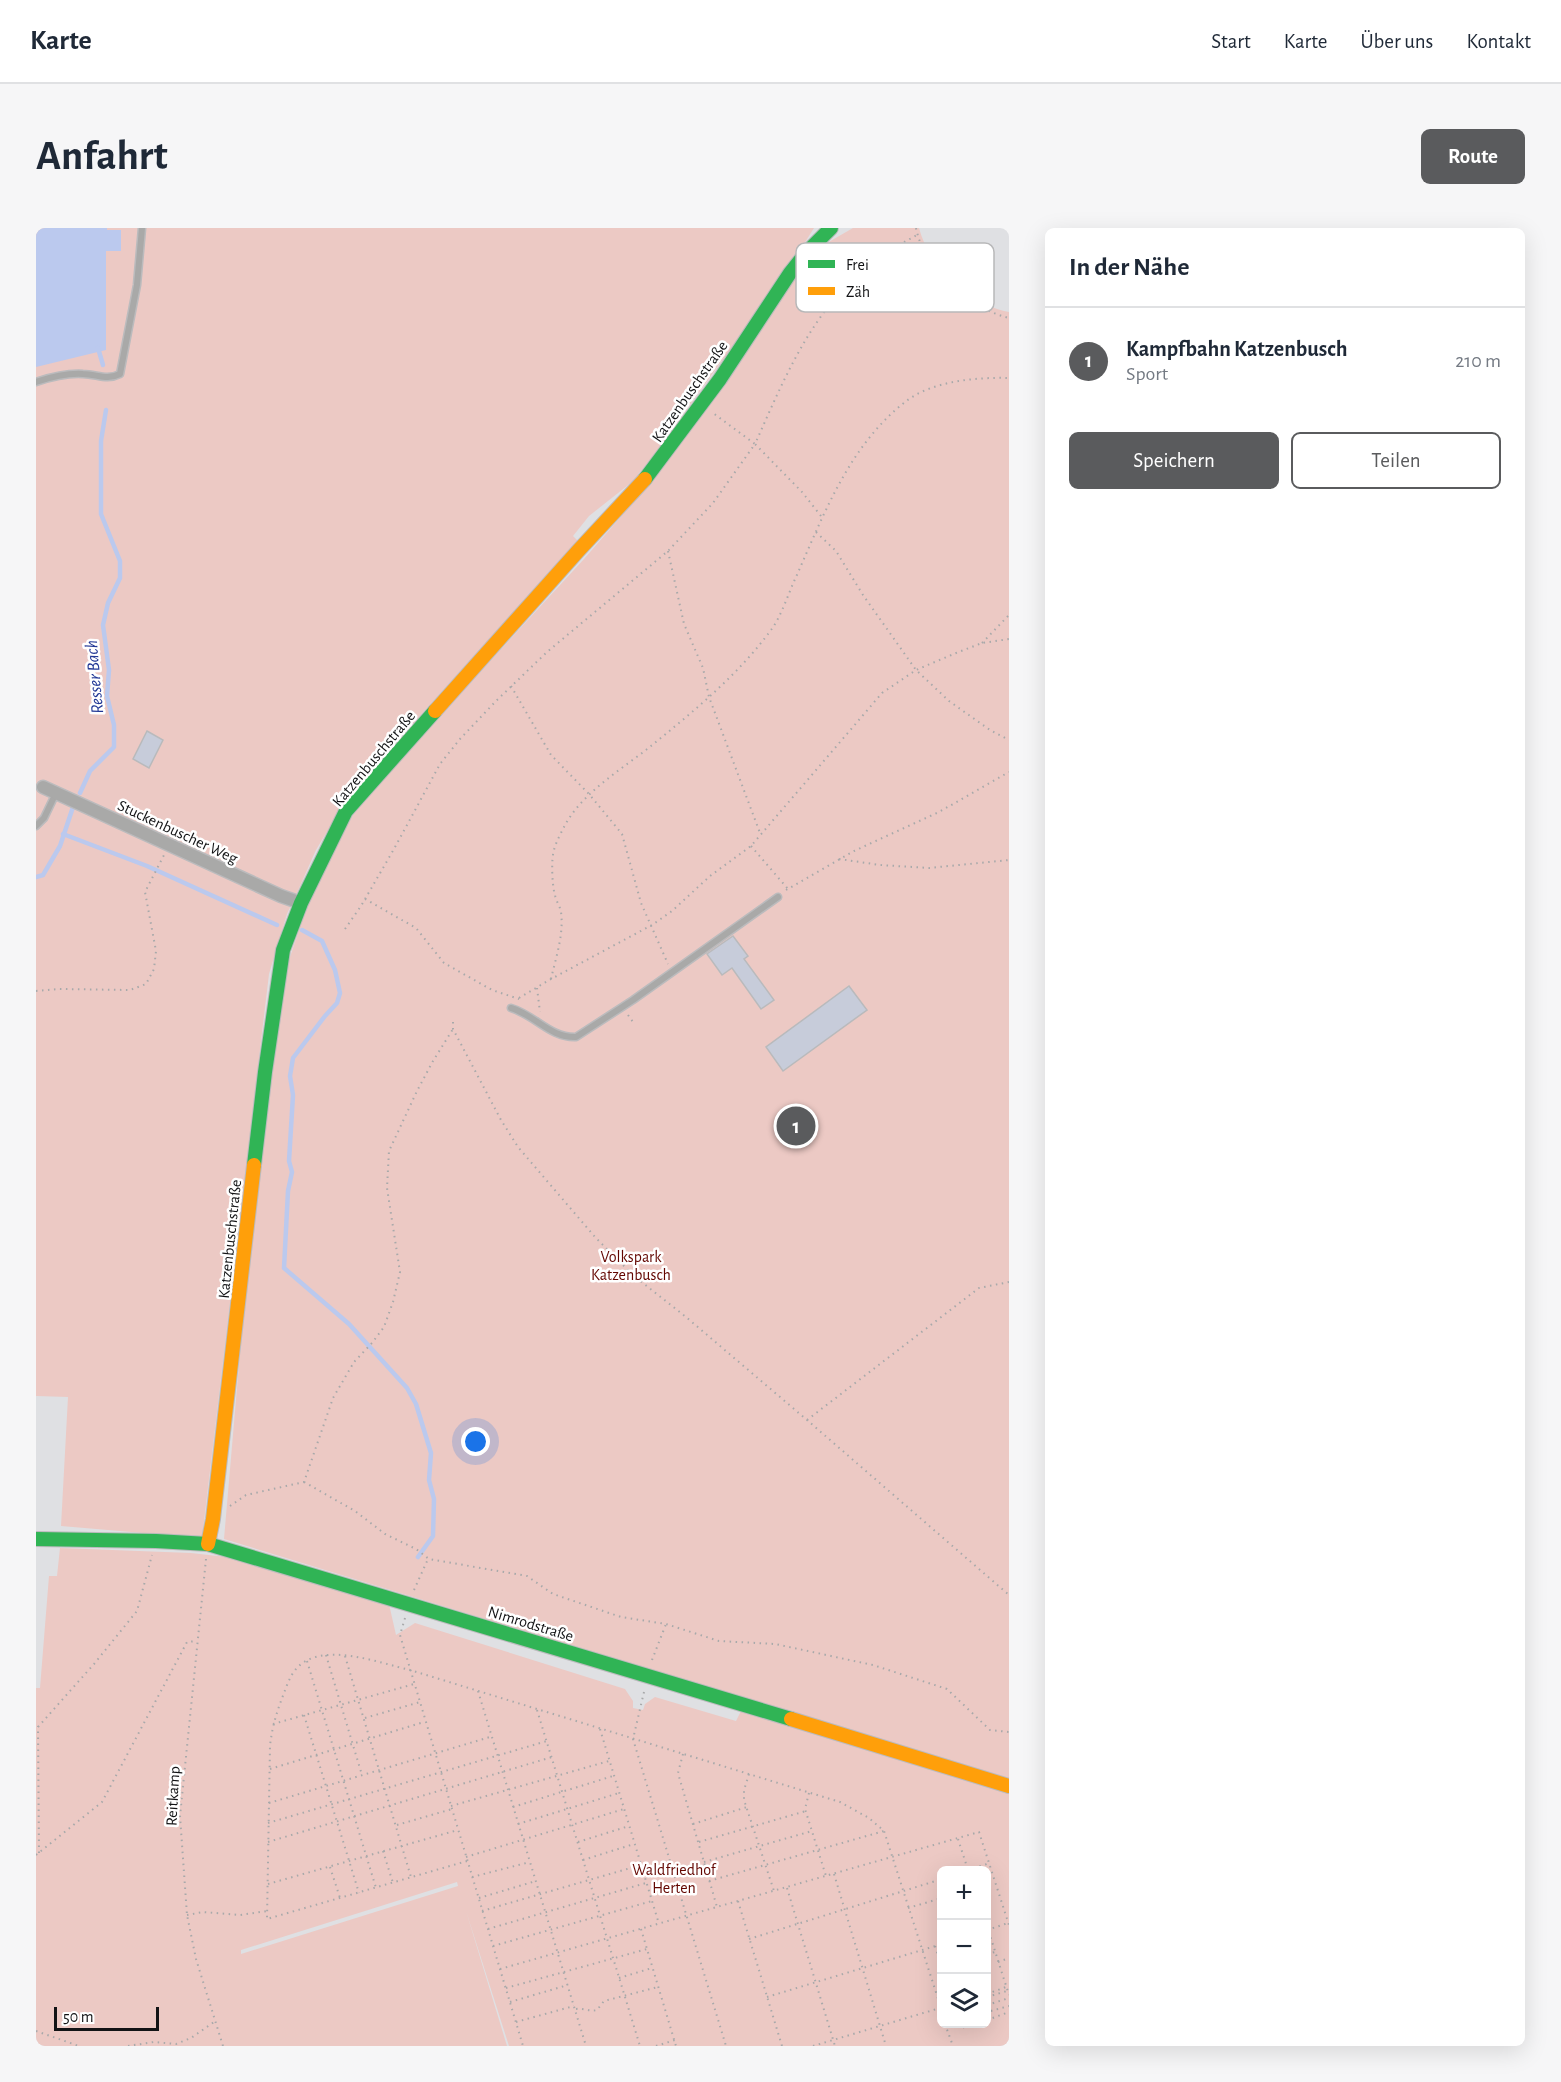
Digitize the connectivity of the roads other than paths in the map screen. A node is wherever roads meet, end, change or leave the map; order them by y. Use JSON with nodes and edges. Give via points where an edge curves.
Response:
{"nodes":[{"id":1,"x":142,"y":228,"type":"edge"},
{"id":2,"x":831,"y":228,"type":"edge"},
{"id":3,"x":816,"y":243,"type":"edge"},
{"id":4,"x":796,"y":266,"type":"edge"},
{"id":5,"x":36,"y":382,"type":"edge"},
{"id":6,"x":43,"y":787,"type":"dead end"},
{"id":7,"x":56,"y":793,"type":"junction"},
{"id":8,"x":36,"y":826,"type":"edge"},
{"id":9,"x":778,"y":897,"type":"road end"},
{"id":10,"x":301,"y":903,"type":"junction"},
{"id":11,"x":511,"y":1008,"type":"road end"},
{"id":12,"x":36,"y":1539,"type":"edge"},
{"id":13,"x":208,"y":1544,"type":"junction"},
{"id":14,"x":1009,"y":1786,"type":"edge"}],
"edges":[{"from":1,"to":5,"type":"lane","via":[[137,285],[120,374],[112,378],[64,375]]},
{"from":2,"to":3,"type":"street","name":"Katzenbuschstraße"},
{"from":4,"to":10,"type":"street","name":"Katzenbuschstraße","via":[[643,482],[346,811]]},
{"from":6,"to":7,"type":"street","name":"Stuckenbuscher Weg"},
{"from":7,"to":8,"type":"lane"},
{"from":7,"to":10,"type":"street","name":"Stuckenbuscher Weg"},
{"from":9,"to":11,"type":"lane","via":[[576,1037],[557,1035]]},
{"from":10,"to":13,"type":"street","name":"Katzenbuschstraße","via":[[282,950]]},
{"from":12,"to":13,"type":"street","name":"Nimrodstraße"},
{"from":13,"to":14,"type":"street","name":"Nimrodstraße"}]}
